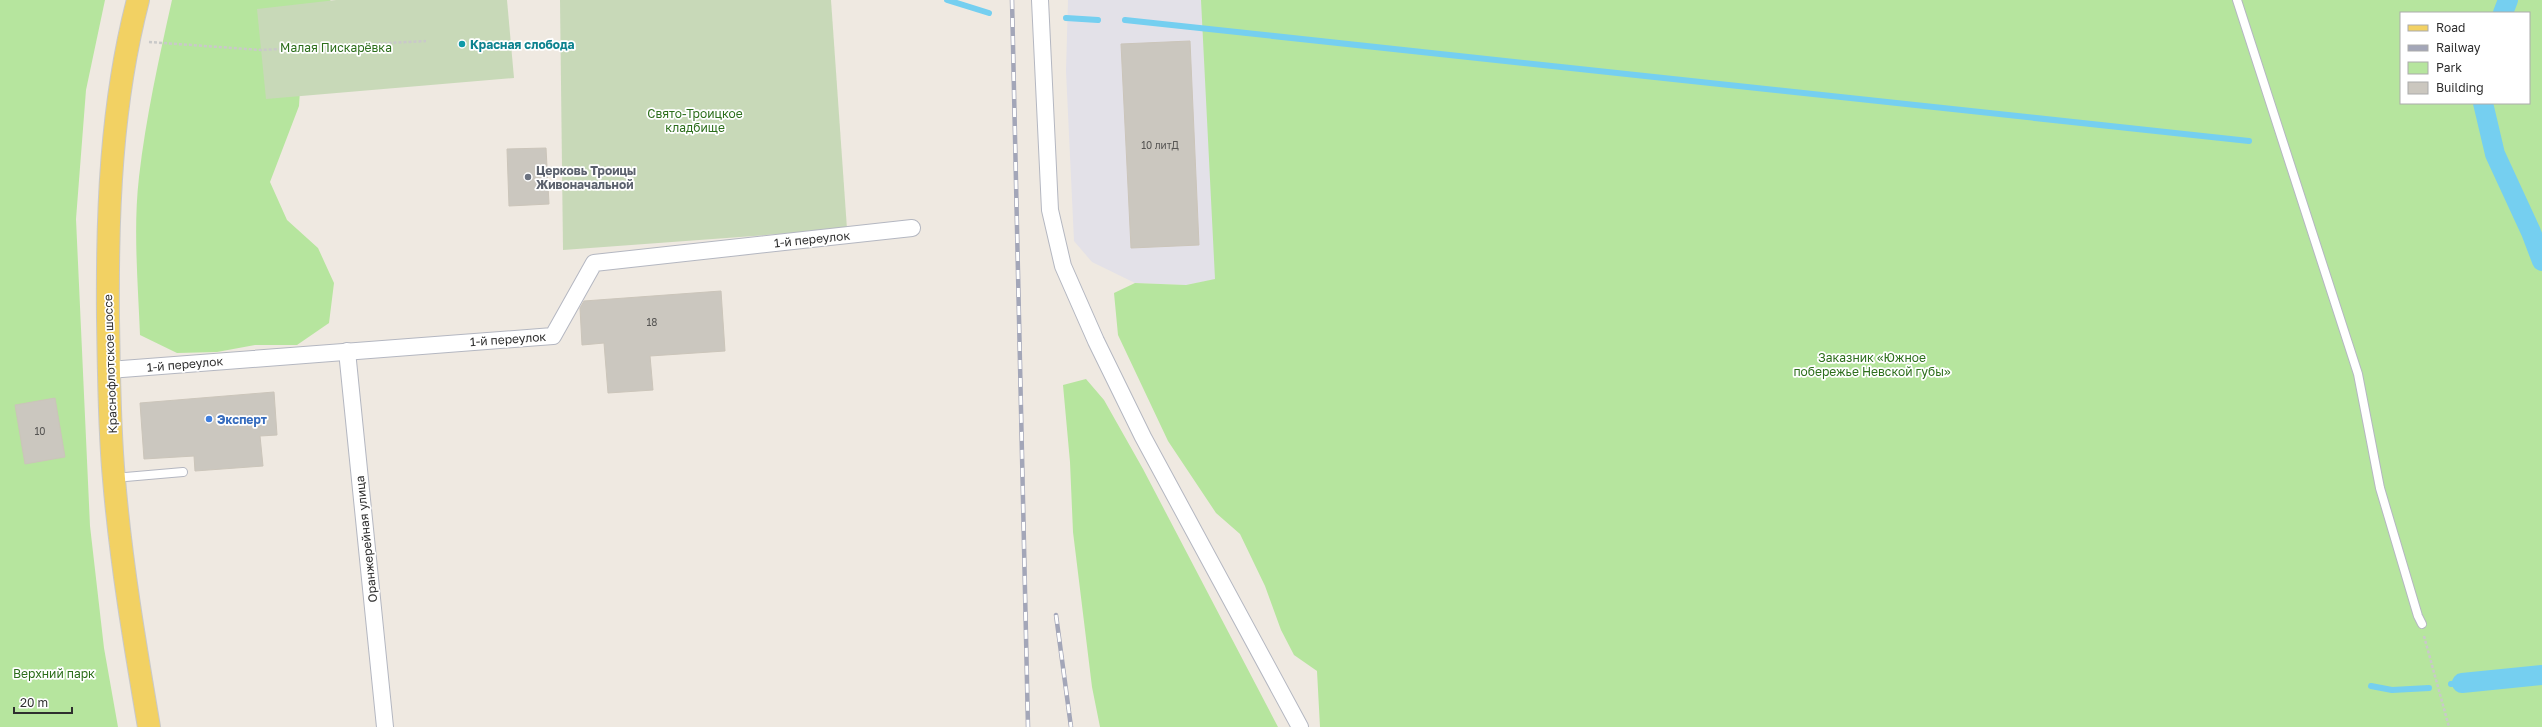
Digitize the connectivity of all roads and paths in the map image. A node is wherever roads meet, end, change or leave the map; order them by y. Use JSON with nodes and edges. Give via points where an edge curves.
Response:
{"nodes":[{"id":1,"x":138,"y":0,"type":"edge"},
{"id":2,"x":1040,"y":0,"type":"edge"},
{"id":3,"x":2237,"y":0,"type":"edge"},
{"id":4,"x":426,"y":41,"type":"dead end"},
{"id":5,"x":149,"y":42,"type":"dead end"},
{"id":6,"x":912,"y":228,"type":"dead end"},
{"id":7,"x":347,"y":351,"type":"junction"},
{"id":8,"x":109,"y":370,"type":"junction"},
{"id":9,"x":182,"y":472,"type":"dead end"},
{"id":10,"x":114,"y":478,"type":"junction"},
{"id":11,"x":2422,"y":624,"type":"joint"},
{"id":12,"x":149,"y":727,"type":"edge"},
{"id":13,"x":385,"y":727,"type":"edge"},
{"id":14,"x":1300,"y":727,"type":"edge"},
{"id":15,"x":2449,"y":727,"type":"edge"}],
"edges":[{"from":1,"to":8,"type":"main road","name":"Краснофлотское шоссе","via":[[127,40],[112,144],[107,247]]},
{"from":2,"to":14,"type":"street","via":[[1050,210],[1063,266],[1143,437]]},
{"from":3,"to":11,"type":"lane","via":[[2358,374],[2380,488]]},
{"from":4,"to":5,"type":"path","via":[[261,50]]},
{"from":6,"to":7,"type":"street","name":"1-й переулок","via":[[594,263],[553,336]]},
{"from":7,"to":8,"type":"street","name":"1-й переулок"},
{"from":7,"to":13,"type":"street","name":"Оранжерейная улица"},
{"from":8,"to":10,"type":"main road","name":"Краснофлотское шоссе"},
{"from":9,"to":10,"type":"lane"},
{"from":10,"to":12,"type":"main road","name":"Краснофлотское шоссе","via":[[126,588]]},
{"from":11,"to":15,"type":"path","via":[[2429,659]]}]}
